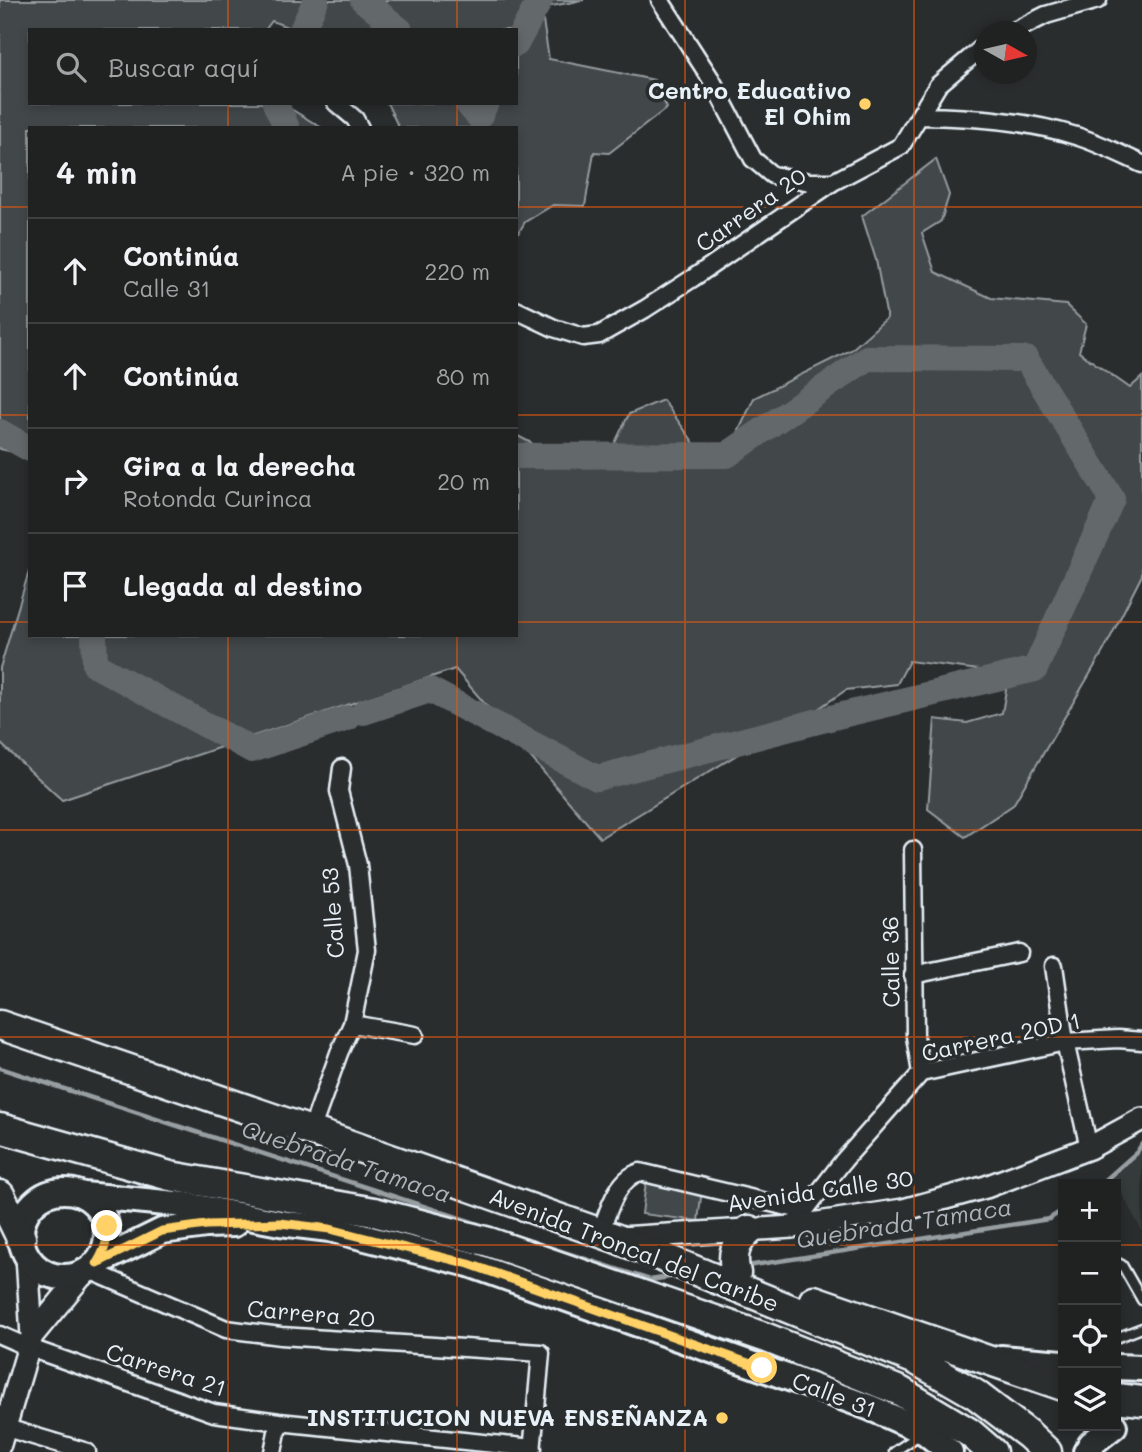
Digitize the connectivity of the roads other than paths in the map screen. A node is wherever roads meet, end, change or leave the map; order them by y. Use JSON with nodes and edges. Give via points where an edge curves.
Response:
{"nodes":[{"id":1,"x":660,"y":0,"type":"edge"},
{"id":2,"x":1098,"y":0,"type":"edge"},
{"id":3,"x":1035,"y":21,"type":"edge"},
{"id":4,"x":974,"y":55,"type":"edge"},
{"id":5,"x":338,"y":105,"type":"edge"},
{"id":6,"x":919,"y":116,"type":"junction"},
{"id":7,"x":358,"y":126,"type":"edge"},
{"id":8,"x":1142,"y":164,"type":"edge"},
{"id":9,"x":833,"y":182,"type":"junction"},
{"id":10,"x":518,"y":311,"type":"edge"},
{"id":11,"x":342,"y":768,"type":"dead end"},
{"id":12,"x":913,"y":850,"type":"dead end"},
{"id":13,"x":1019,"y":953,"type":"dead end"},
{"id":14,"x":1054,"y":966,"type":"dead end"},
{"id":15,"x":913,"y":975,"type":"junction"},
{"id":16,"x":352,"y":1024,"type":"junction"},
{"id":17,"x":0,"y":1026,"type":"edge"},
{"id":18,"x":415,"y":1035,"type":"dead end"},
{"id":19,"x":1142,"y":1041,"type":"edge"},
{"id":20,"x":1065,"y":1042,"type":"junction"},
{"id":21,"x":921,"y":1073,"type":"junction"},
{"id":22,"x":1142,"y":1119,"type":"edge"},
{"id":23,"x":0,"y":1128,"type":"edge"},
{"id":24,"x":311,"y":1131,"type":"junction"},
{"id":25,"x":1089,"y":1148,"type":"junction"},
{"id":26,"x":0,"y":1195,"type":"edge"},
{"id":27,"x":84,"y":1195,"type":"junction"},
{"id":28,"x":798,"y":1219,"type":"junction"},
{"id":29,"x":280,"y":1223,"type":"junction"},
{"id":30,"x":749,"y":1230,"type":"junction"},
{"id":31,"x":607,"y":1236,"type":"junction"},
{"id":32,"x":24,"y":1247,"type":"junction"},
{"id":33,"x":1121,"y":1264,"type":"edge"},
{"id":34,"x":90,"y":1269,"type":"junction"},
{"id":35,"x":736,"y":1273,"type":"junction"},
{"id":36,"x":1142,"y":1300,"type":"edge"},
{"id":37,"x":1142,"y":1328,"type":"edge"},
{"id":38,"x":0,"y":1335,"type":"edge"},
{"id":39,"x":1121,"y":1336,"type":"edge"},
{"id":40,"x":31,"y":1342,"type":"junction"},
{"id":41,"x":974,"y":1355,"type":"junction"},
{"id":42,"x":1058,"y":1363,"type":"edge"},
{"id":43,"x":1121,"y":1367,"type":"edge"},
{"id":44,"x":1142,"y":1367,"type":"edge"},
{"id":45,"x":1058,"y":1384,"type":"edge"},
{"id":46,"x":1121,"y":1399,"type":"edge"},
{"id":47,"x":1142,"y":1401,"type":"edge"},
{"id":48,"x":1142,"y":1410,"type":"edge"},
{"id":49,"x":1121,"y":1420,"type":"edge"},
{"id":50,"x":279,"y":1422,"type":"junction"},
{"id":51,"x":1107,"y":1431,"type":"edge"},
{"id":52,"x":2,"y":1432,"type":"edge"},
{"id":53,"x":941,"y":1445,"type":"edge"},
{"id":54,"x":532,"y":1450,"type":"edge"},
{"id":55,"x":87,"y":1452,"type":"edge"},
{"id":56,"x":273,"y":1452,"type":"edge"},
{"id":57,"x":894,"y":1452,"type":"edge"},
{"id":58,"x":992,"y":1452,"type":"edge"},
{"id":59,"x":1047,"y":1452,"type":"edge"},
{"id":60,"x":1086,"y":1452,"type":"edge"}],
"edges":[{"from":1,"to":9,"type":"street","via":[[711,79],[753,159],[772,175]]},
{"from":2,"to":3,"type":"street"},
{"from":4,"to":6,"type":"street","name":"Carrera 20","via":[[938,85]]},
{"from":5,"to":7,"type":"street"},
{"from":6,"to":8,"type":"street","via":[[977,117],[1043,127],[1079,136]]},
{"from":6,"to":9,"type":"street","name":"Carrera 20","via":[[901,146]]},
{"from":9,"to":10,"type":"street","name":"Carrera 20","via":[[693,278],[599,335],[583,337]]},
{"from":11,"to":16,"type":"street","name":"Calle 53","via":[[339,791],[358,865],[367,950]]},
{"from":12,"to":15,"type":"street","name":"Calle 36"},
{"from":13,"to":15,"type":"street"},
{"from":14,"to":20,"type":"street"},
{"from":15,"to":21,"type":"street","name":"Calle 36"},
{"from":16,"to":18,"type":"street"},
{"from":16,"to":24,"type":"street","name":"Calle 53"},
{"from":17,"to":24,"type":"highway","name":"Avenida Troncal del Caribe"},
{"from":19,"to":20,"type":"street","name":"Carrera 20D 1"},
{"from":20,"to":21,"type":"street","name":"Carrera 20D 1"},
{"from":20,"to":25,"type":"street"},
{"from":21,"to":28,"type":"street","name":"Carrera 20D 1"},
{"from":22,"to":25,"type":"main road","name":"Avenida Calle 30"},
{"from":23,"to":58,"type":"highway","name":"Avenida Troncal del Caribe","via":[[170,1176],[374,1212],[489,1242],[767,1338],[900,1391],[970,1433]]},
{"from":24,"to":31,"type":"highway","name":"Avenida Troncal del Caribe"},
{"from":25,"to":28,"type":"main road","name":"Avenida Calle 30","via":[[986,1187],[903,1210]]},
{"from":26,"to":32,"type":"highway"},
{"from":27,"to":29,"type":"main road","via":[[186,1205]]},
{"from":27,"to":32,"type":"main road","via":[[62,1190],[40,1198],[25,1215]]},
{"from":27,"to":34,"type":"main road","via":[[103,1213],[108,1238]]},
{"from":28,"to":30,"type":"main road","name":"Avenida Calle 30"},
{"from":28,"to":31,"type":"street","via":[[640,1172],[627,1179],[616,1195]]},
{"from":29,"to":34,"type":"main road","via":[[162,1231]]},
{"from":29,"to":53,"type":"main road","name":"Calle 31","via":[[330,1229],[469,1264],[871,1408]]},
{"from":30,"to":31,"type":"main road","name":"Avenida Calle 30"},
{"from":30,"to":35,"type":"highway","via":[[734,1254]]},
{"from":31,"to":35,"type":"highway"},
{"from":31,"to":59,"type":"highway","name":"Avenida Troncal del Caribe","via":[[916,1360],[975,1394]]},
{"from":32,"to":34,"type":"main road","via":[[34,1266],[45,1273],[71,1278]]},
{"from":32,"to":40,"type":"main road"},
{"from":33,"to":36,"type":"lane"},
{"from":34,"to":40,"type":"main road"},
{"from":34,"to":54,"type":"street","name":"Carrera 20","via":[[226,1329],[541,1353]]},
{"from":35,"to":41,"type":"highway"},
{"from":37,"to":39,"type":"lane"},
{"from":38,"to":40,"type":"street","name":"Carrera 21"},
{"from":40,"to":50,"type":"street","name":"Carrera 21","via":[[214,1413]]},
{"from":40,"to":52,"type":"main road"},
{"from":41,"to":42,"type":"main road"},
{"from":41,"to":45,"type":"highway"},
{"from":43,"to":44,"type":"main road"},
{"from":46,"to":47,"type":"highway"},
{"from":48,"to":49,"type":"main road"},
{"from":50,"to":54,"type":"street","name":"Carrera 21"},
{"from":50,"to":56,"type":"street"},
{"from":51,"to":60,"type":"main road"},
{"from":52,"to":55,"type":"street"},
{"from":53,"to":57,"type":"lane"}]}
